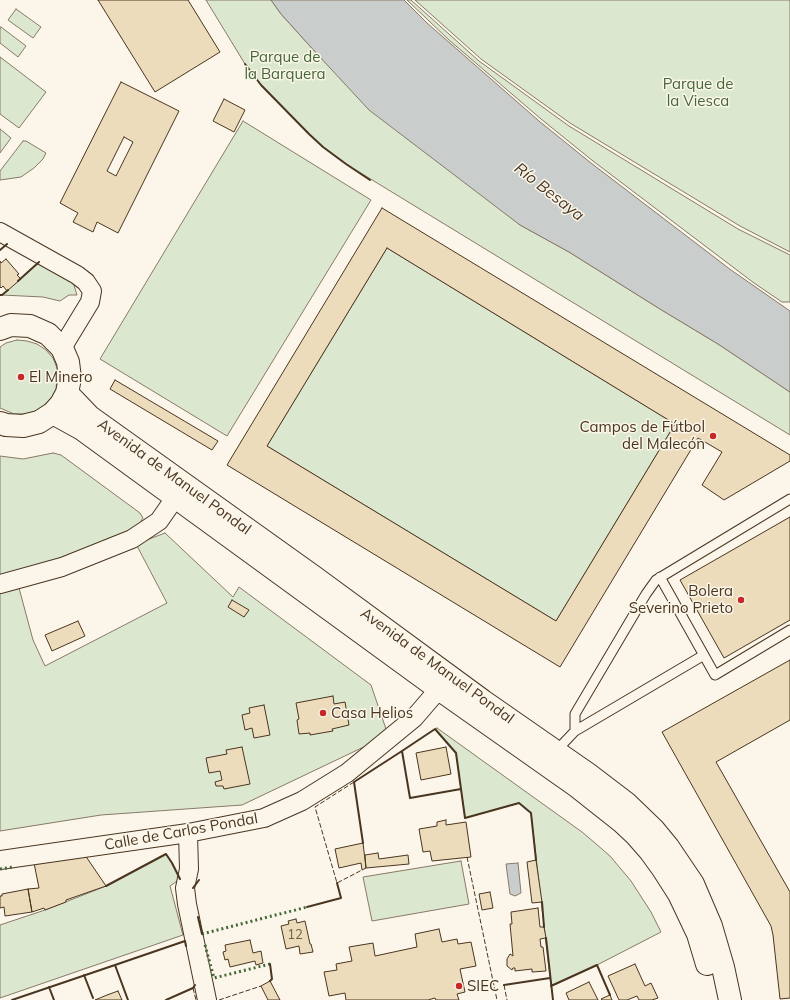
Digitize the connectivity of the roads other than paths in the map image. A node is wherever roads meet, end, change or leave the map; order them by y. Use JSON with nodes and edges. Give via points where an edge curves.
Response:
{"nodes":[{"id":1,"x":0,"y":232,"type":"edge"},
{"id":2,"x":0,"y":329,"type":"edge"},
{"id":3,"x":62,"y":348,"type":"junction"},
{"id":4,"x":66,"y":394,"type":"junction"},
{"id":5,"x":53,"y":413,"type":"junction"},
{"id":6,"x":0,"y":423,"type":"edge"},
{"id":7,"x":175,"y":498,"type":"junction"},
{"id":8,"x":790,"y":499,"type":"edge"},
{"id":9,"x":660,"y":577,"type":"junction"},
{"id":10,"x":0,"y":584,"type":"edge"},
{"id":11,"x":790,"y":630,"type":"edge"},
{"id":12,"x":704,"y":655,"type":"junction"},
{"id":13,"x":439,"y":689,"type":"junction"},
{"id":14,"x":575,"y":731,"type":"junction"},
{"id":15,"x":556,"y":751,"type":"junction"},
{"id":16,"x":188,"y":833,"type":"junction"},
{"id":17,"x":0,"y":860,"type":"edge"},
{"id":18,"x":207,"y":1000,"type":"edge"},
{"id":19,"x":714,"y":1000,"type":"edge"},
{"id":20,"x":730,"y":1000,"type":"edge"}],
"edges":[{"from":1,"to":3,"type":"street","via":[[77,275],[92,291],[90,302]]},
{"from":2,"to":3,"type":"main road","via":[[11,325],[30,326],[48,334]]},
{"from":3,"to":4,"type":"main road","via":[[68,362],[70,378]]},
{"from":4,"to":5,"type":"main road"},
{"from":4,"to":15,"type":"main road","name":"Avenida de Manuel Pondal","via":[[90,417]]},
{"from":5,"to":6,"type":"main road","via":[[39,422],[23,426]]},
{"from":5,"to":7,"type":"main road","name":"Avenida de Manuel Pondal","via":[[82,429]]},
{"from":7,"to":10,"type":"street","via":[[159,521],[132,539],[62,567]]},
{"from":7,"to":13,"type":"main road","name":"Avenida de Manuel Pondal"},
{"from":8,"to":9,"type":"lane"},
{"from":9,"to":12,"type":"lane"},
{"from":9,"to":14,"type":"lane","via":[[646,594],[575,714]]},
{"from":11,"to":12,"type":"lane","via":[[715,675]]},
{"from":12,"to":14,"type":"lane"},
{"from":13,"to":16,"type":"street","name":"Calle de Carlos Pondal","via":[[414,718],[347,773],[302,801],[264,818]]},
{"from":13,"to":19,"type":"main road","name":"Avenida de Manuel Pondal","via":[[600,804],[636,835],[679,894],[698,934]]},
{"from":14,"to":15,"type":"lane"},
{"from":15,"to":20,"type":"main road","name":"Avenida de Manuel Pondal","via":[[626,803],[654,830],[681,865],[693,884],[711,926]]},
{"from":16,"to":17,"type":"street","name":"Calle de Carlos Pondal"},
{"from":16,"to":18,"type":"street","via":[[189,868],[185,888]]}]}
